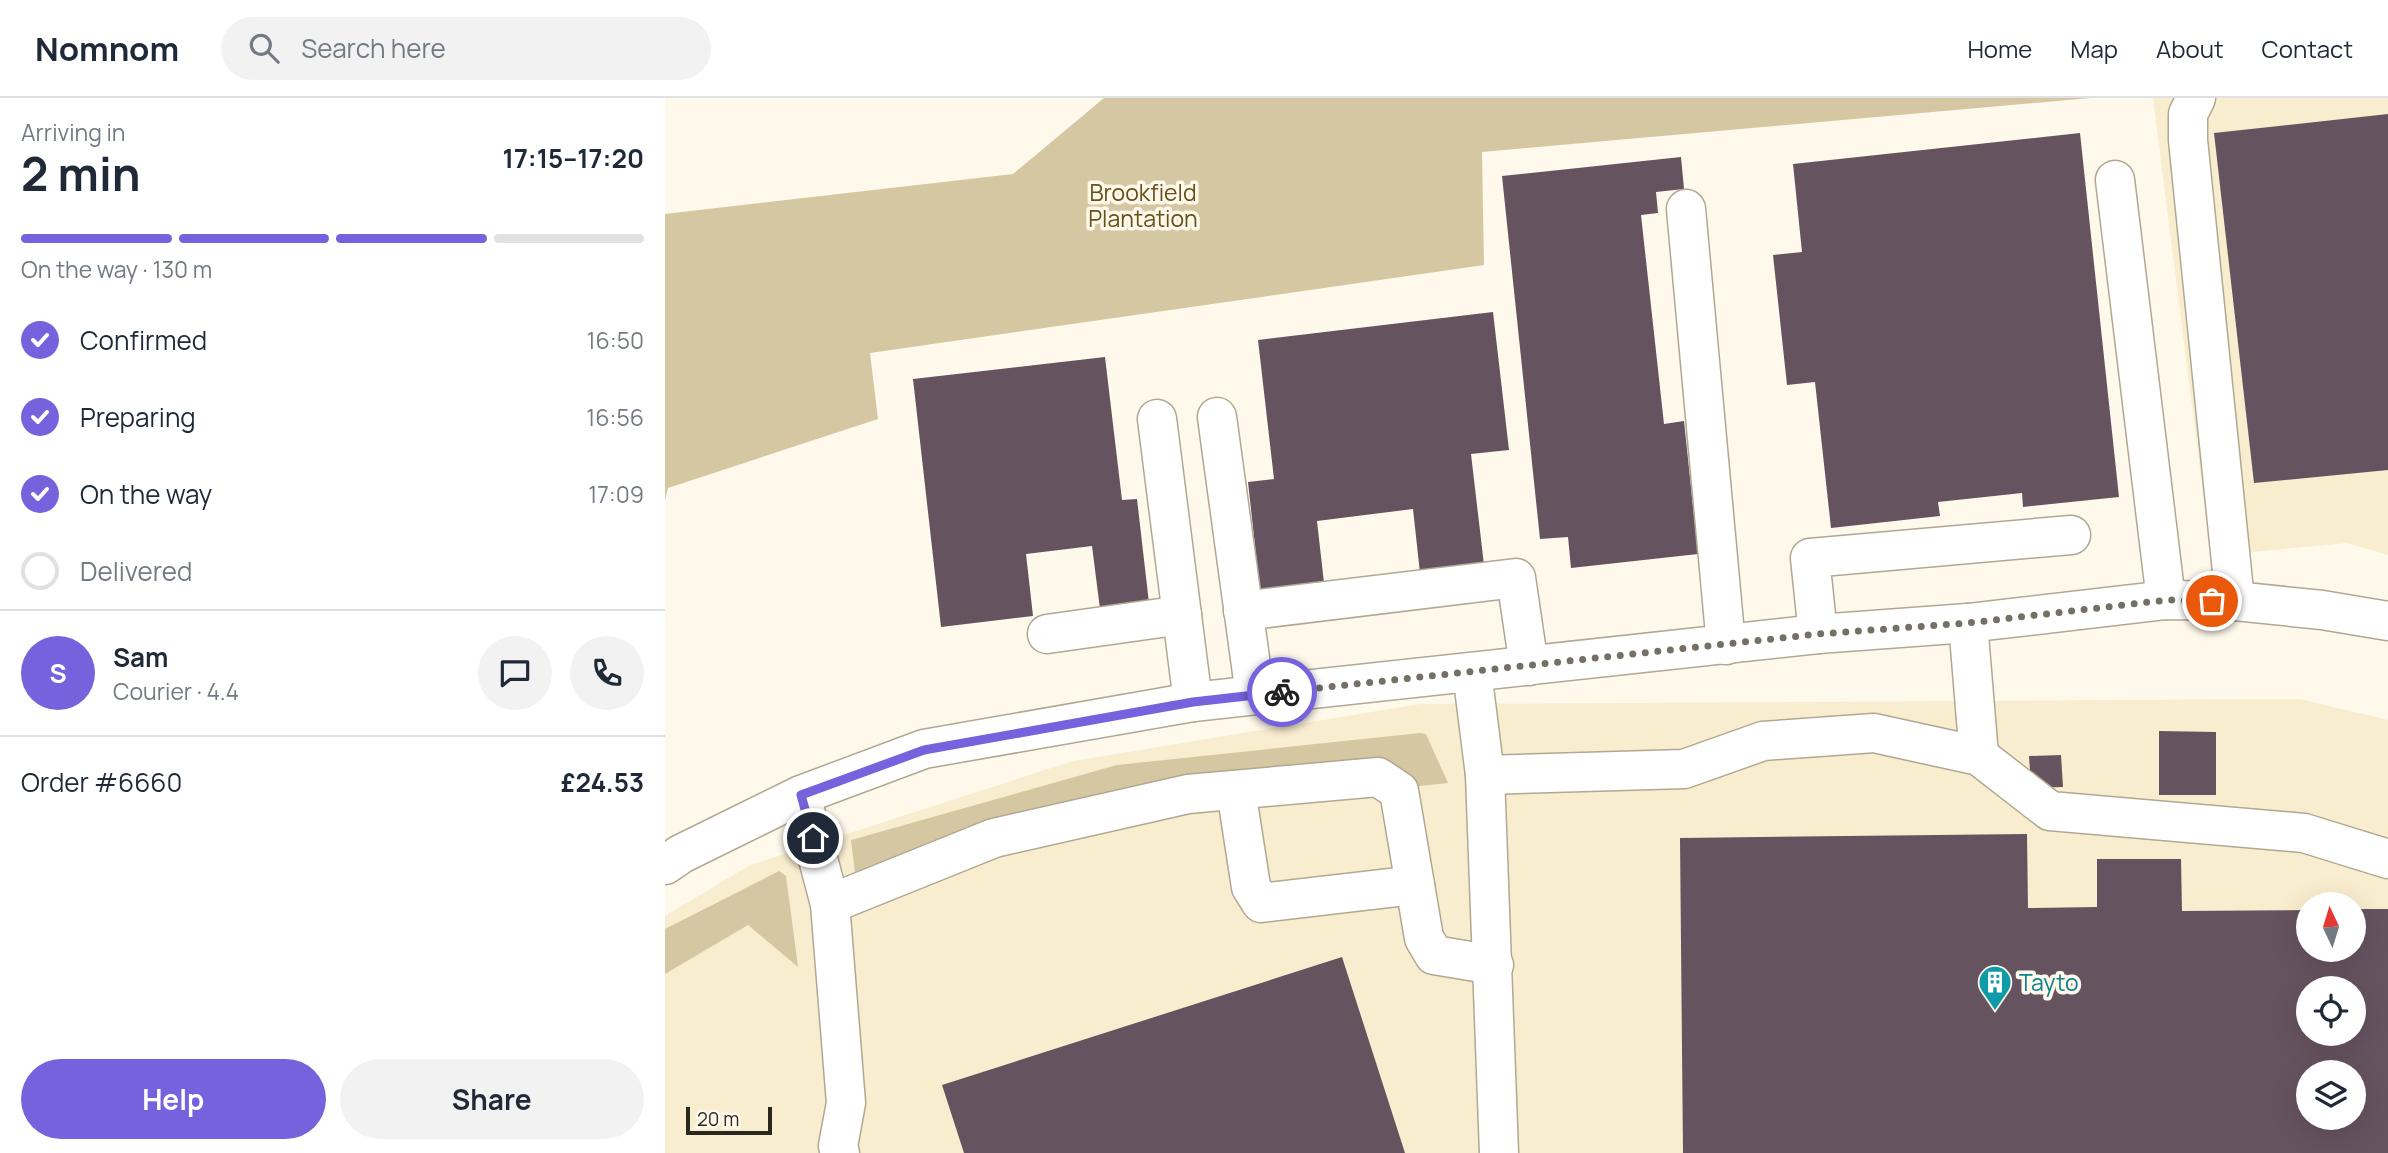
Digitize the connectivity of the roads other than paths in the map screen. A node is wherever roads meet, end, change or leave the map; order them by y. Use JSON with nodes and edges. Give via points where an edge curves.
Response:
{"nodes":[{"id":1,"x":2196,"y":98,"type":"edge"},
{"id":2,"x":2115,"y":180,"type":"dead end"},
{"id":3,"x":1686,"y":209,"type":"dead end"},
{"id":4,"x":1217,"y":417,"type":"dead end"},
{"id":5,"x":1157,"y":419,"type":"dead end"},
{"id":6,"x":2071,"y":535,"type":"dead end"},
{"id":7,"x":2167,"y":600,"type":"junction"},
{"id":8,"x":2235,"y":601,"type":"junction"},
{"id":9,"x":1243,"y":611,"type":"junction"},
{"id":10,"x":1182,"y":615,"type":"junction"},
{"id":11,"x":2388,"y":621,"type":"edge"},
{"id":12,"x":1968,"y":623,"type":"junction"},
{"id":13,"x":1047,"y":634,"type":"dead end"},
{"id":14,"x":1818,"y":634,"type":"junction"},
{"id":15,"x":1726,"y":645,"type":"junction"},
{"id":16,"x":1529,"y":666,"type":"junction"},
{"id":17,"x":1472,"y":672,"type":"junction"},
{"id":18,"x":1255,"y":695,"type":"junction"},
{"id":19,"x":1193,"y":702,"type":"junction"},
{"id":20,"x":1979,"y":755,"type":"junction"},
{"id":21,"x":1485,"y":775,"type":"junction"},
{"id":22,"x":1236,"y":790,"type":"junction"},
{"id":23,"x":801,"y":795,"type":"junction"},
{"id":24,"x":2388,"y":859,"type":"edge"},
{"id":25,"x":665,"y":865,"type":"edge"},
{"id":26,"x":1415,"y":885,"type":"junction"},
{"id":27,"x":830,"y":904,"type":"junction"},
{"id":28,"x":1494,"y":965,"type":"junction"},
{"id":29,"x":830,"y":1151,"type":"edge"},
{"id":30,"x":1500,"y":1153,"type":"edge"}],
"edges":[{"from":1,"to":8,"type":"street","via":[[2188,114],[2188,140]]},
{"from":2,"to":7,"type":"street"},
{"from":3,"to":15,"type":"street"},
{"from":4,"to":9,"type":"street"},
{"from":5,"to":10,"type":"street"},
{"from":6,"to":14,"type":"street","via":[[1810,558]]},
{"from":7,"to":8,"type":"street"},
{"from":7,"to":12,"type":"street"},
{"from":8,"to":11,"type":"street"},
{"from":9,"to":16,"type":"street","via":[[1516,578]]},
{"from":9,"to":18,"type":"street"},
{"from":10,"to":13,"type":"street"},
{"from":10,"to":19,"type":"street"},
{"from":12,"to":14,"type":"street"},
{"from":12,"to":20,"type":"street"},
{"from":14,"to":15,"type":"street"},
{"from":15,"to":16,"type":"street"},
{"from":16,"to":17,"type":"street"},
{"from":17,"to":18,"type":"street"},
{"from":17,"to":21,"type":"street"},
{"from":18,"to":19,"type":"street"},
{"from":19,"to":23,"type":"street","via":[[924,750]]},
{"from":20,"to":21,"type":"street","via":[[1874,733],[1763,741],[1684,768]]},
{"from":20,"to":24,"type":"street","via":[[2050,811],[2304,833]]},
{"from":21,"to":28,"type":"street"},
{"from":22,"to":26,"type":"street","via":[[1378,777],[1399,791]]},
{"from":22,"to":26,"type":"street","via":[[1251,887],[1261,903]]},
{"from":22,"to":27,"type":"street","via":[[1188,794],[994,838]]},
{"from":23,"to":25,"type":"street"},
{"from":23,"to":27,"type":"street"},
{"from":26,"to":28,"type":"street","via":[[1425,938],[1434,955]]},
{"from":27,"to":29,"type":"street","via":[[846,1103]]},
{"from":28,"to":30,"type":"street"}]}
